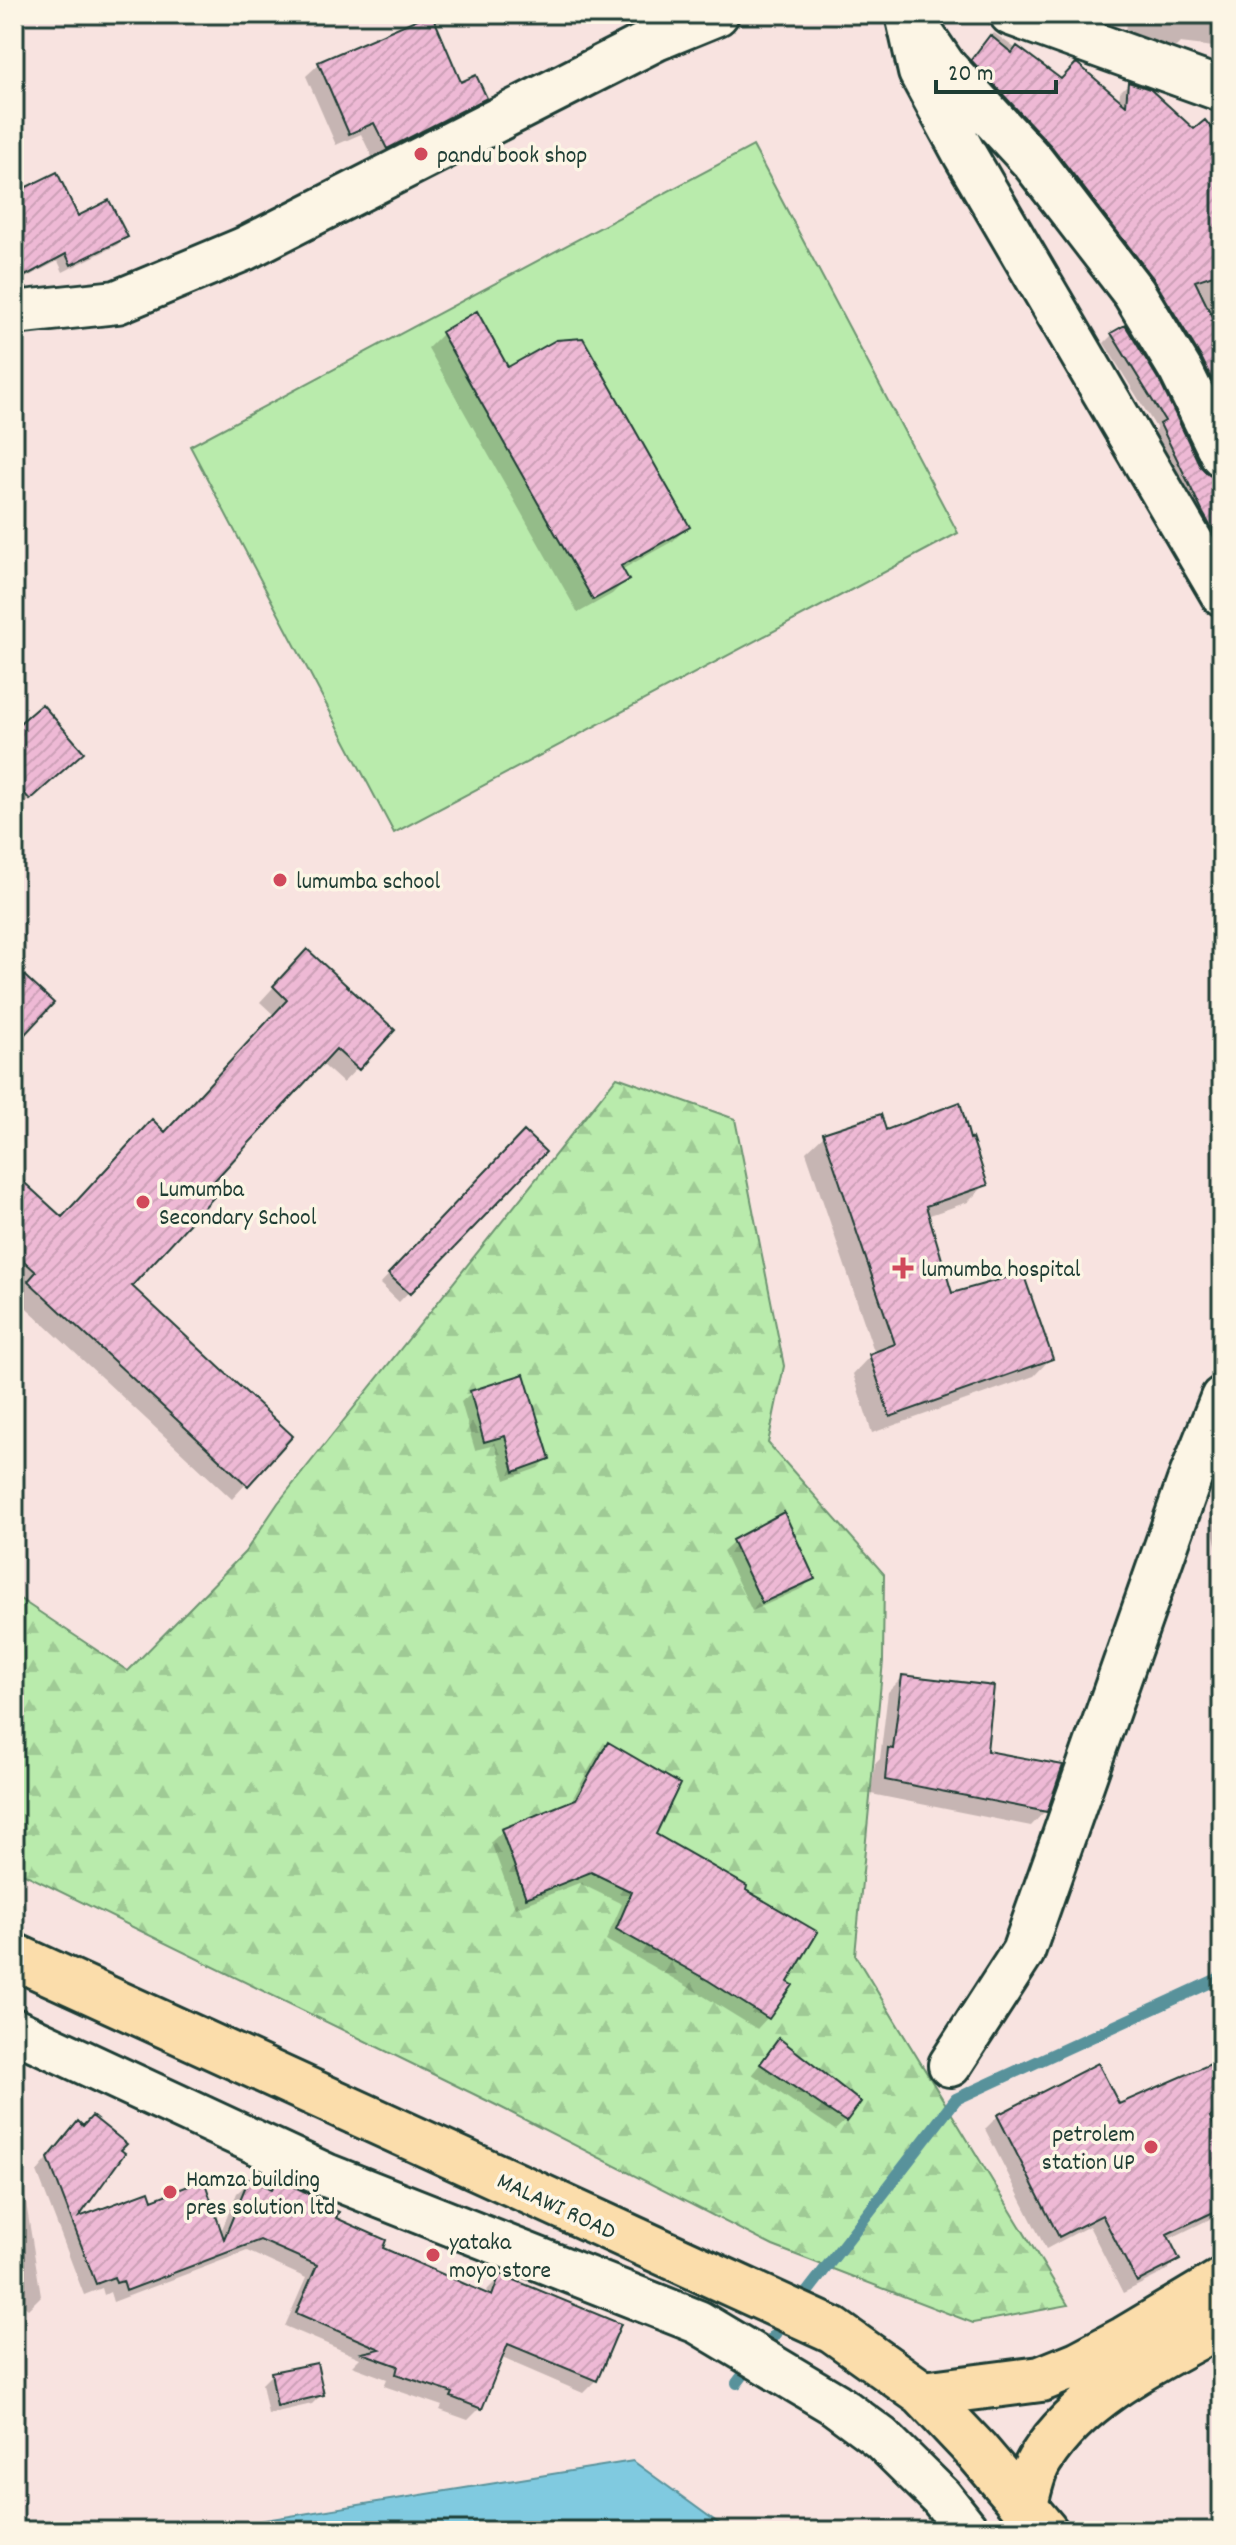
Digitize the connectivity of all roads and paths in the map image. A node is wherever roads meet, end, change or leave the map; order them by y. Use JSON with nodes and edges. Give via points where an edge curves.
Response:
{"nodes":[{"id":1,"x":717,"y":14,"type":"edge"},
{"id":2,"x":908,"y":14,"type":"edge"},
{"id":3,"x":1011,"y":14,"type":"edge"},
{"id":4,"x":1222,"y":90,"type":"edge"},
{"id":5,"x":14,"y":313,"type":"edge"},
{"id":6,"x":1222,"y":455,"type":"edge"},
{"id":7,"x":1222,"y":594,"type":"edge"},
{"id":8,"x":1222,"y":1398,"type":"edge"},
{"id":9,"x":14,"y":1956,"type":"edge"},
{"id":10,"x":14,"y":2030,"type":"edge"},
{"id":11,"x":950,"y":2065,"type":"dead end"},
{"id":12,"x":1222,"y":2281,"type":"edge"},
{"id":13,"x":1222,"y":2324,"type":"edge"},
{"id":14,"x":923,"y":2394,"type":"junction"},
{"id":15,"x":1035,"y":2518,"type":"edge"},
{"id":16,"x":968,"y":2531,"type":"edge"}],
"edges":[{"from":1,"to":5,"type":"street","via":[[656,39],[244,249],[117,302]]},
{"from":2,"to":6,"type":"street","via":[[944,66],[1033,162],[1134,293],[1181,371]]},
{"from":2,"to":7,"type":"street","via":[[920,72]]},
{"from":3,"to":4,"type":"street"},
{"from":8,"to":11,"type":"street","via":[[1023,1952]]},
{"from":9,"to":14,"type":"main road","name":"MALAWI ROAD","via":[[833,2330]]},
{"from":10,"to":16,"type":"street","via":[[326,2175],[698,2322],[835,2404],[881,2438]]},
{"from":12,"to":14,"type":"main road","via":[[1078,2364],[1041,2379]]},
{"from":13,"to":15,"type":"main road","via":[[1144,2367],[1063,2429],[1039,2461]]},
{"from":14,"to":15,"type":"main road","name":"MALAWI ROAD"}]}
